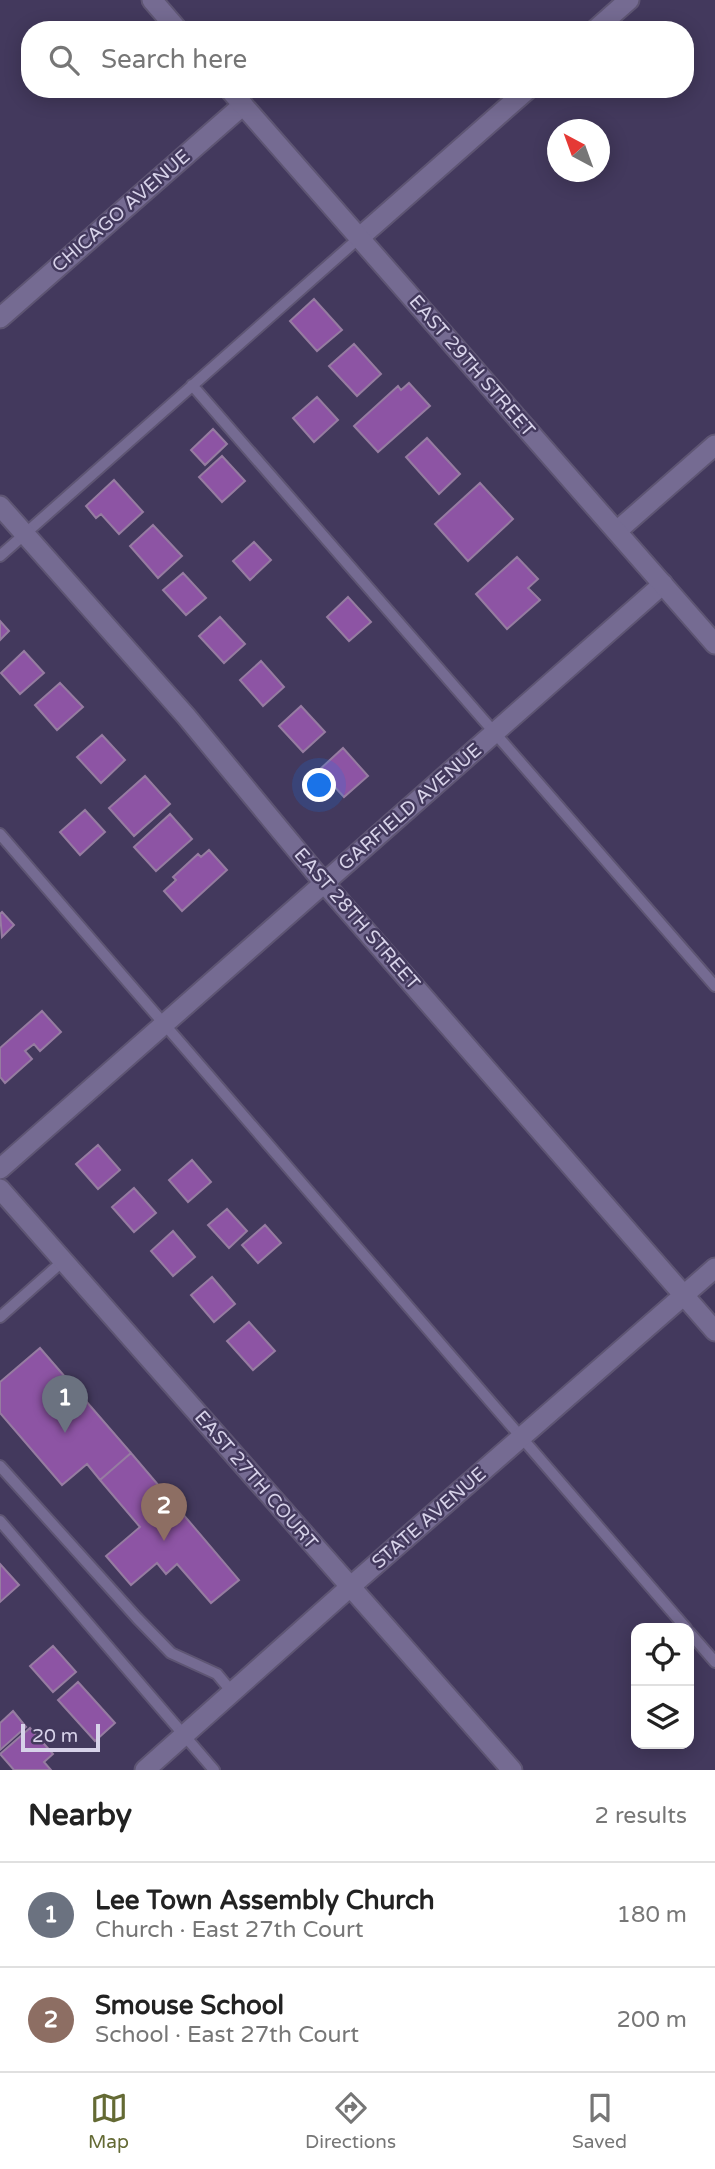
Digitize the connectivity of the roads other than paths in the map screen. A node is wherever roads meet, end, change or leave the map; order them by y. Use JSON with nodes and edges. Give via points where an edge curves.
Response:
{"nodes":[{"id":1,"x":152,"y":0,"type":"edge"},
{"id":2,"x":629,"y":0,"type":"edge"},
{"id":3,"x":170,"y":21,"type":"edge"},
{"id":4,"x":605,"y":21,"type":"edge"},
{"id":5,"x":237,"y":98,"type":"edge"},
{"id":6,"x":518,"y":98,"type":"edge"},
{"id":7,"x":243,"y":105,"type":"junction"},
{"id":8,"x":359,"y":238,"type":"junction"},
{"id":9,"x":0,"y":318,"type":"edge"},
{"id":10,"x":192,"y":385,"type":"junction"},
{"id":11,"x":715,"y":445,"type":"edge"},
{"id":12,"x":0,"y":506,"type":"edge"},
{"id":13,"x":617,"y":531,"type":"junction"},
{"id":14,"x":25,"y":534,"type":"junction"},
{"id":15,"x":0,"y":556,"type":"edge"},
{"id":16,"x":663,"y":584,"type":"junction"},
{"id":17,"x":715,"y":644,"type":"edge"},
{"id":18,"x":494,"y":733,"type":"junction"},
{"id":19,"x":0,"y":834,"type":"edge"},
{"id":20,"x":324,"y":883,"type":"junction"},
{"id":21,"x":715,"y":986,"type":"edge"},
{"id":22,"x":164,"y":1024,"type":"junction"},
{"id":23,"x":0,"y":1169,"type":"edge"},
{"id":24,"x":0,"y":1189,"type":"edge"},
{"id":25,"x":63,"y":1261,"type":"junction"},
{"id":26,"x":715,"y":1268,"type":"edge"},
{"id":27,"x":684,"y":1296,"type":"junction"},
{"id":28,"x":0,"y":1317,"type":"edge"},
{"id":29,"x":715,"y":1331,"type":"edge"},
{"id":30,"x":521,"y":1438,"type":"junction"},
{"id":31,"x":0,"y":1466,"type":"edge"},
{"id":32,"x":0,"y":1521,"type":"edge"},
{"id":33,"x":350,"y":1587,"type":"junction"},
{"id":34,"x":681,"y":1623,"type":"edge"},
{"id":35,"x":694,"y":1638,"type":"edge"},
{"id":36,"x":715,"y":1662,"type":"edge"},
{"id":37,"x":232,"y":1692,"type":"junction"},
{"id":38,"x":184,"y":1735,"type":"junction"},
{"id":39,"x":145,"y":1770,"type":"edge"},
{"id":40,"x":214,"y":1770,"type":"edge"},
{"id":41,"x":512,"y":1770,"type":"edge"}],
"edges":[{"from":1,"to":3,"type":"street"},
{"from":2,"to":4,"type":"street"},
{"from":5,"to":7,"type":"street","name":"EAST 29TH STREET"},
{"from":6,"to":8,"type":"street"},
{"from":7,"to":8,"type":"street","name":"EAST 29TH STREET"},
{"from":7,"to":9,"type":"street","name":"CHICAGO AVENUE"},
{"from":8,"to":10,"type":"lane"},
{"from":8,"to":13,"type":"street","name":"EAST 29TH STREET"},
{"from":10,"to":14,"type":"lane"},
{"from":10,"to":18,"type":"lane"},
{"from":11,"to":13,"type":"street"},
{"from":12,"to":14,"type":"street","name":"EAST 28TH STREET"},
{"from":13,"to":16,"type":"street","name":"EAST 29TH STREET"},
{"from":14,"to":15,"type":"lane"},
{"from":14,"to":20,"type":"street","name":"EAST 28TH STREET","via":[[186,716]]},
{"from":16,"to":17,"type":"street","name":"EAST 29TH STREET"},
{"from":16,"to":18,"type":"street","name":"GARFIELD AVENUE"},
{"from":18,"to":20,"type":"street","name":"GARFIELD AVENUE"},
{"from":18,"to":21,"type":"lane"},
{"from":19,"to":22,"type":"lane"},
{"from":20,"to":22,"type":"street","name":"GARFIELD AVENUE"},
{"from":20,"to":27,"type":"street","name":"EAST 28TH STREET"},
{"from":22,"to":23,"type":"street","name":"GARFIELD AVENUE"},
{"from":22,"to":30,"type":"lane"},
{"from":24,"to":25,"type":"street","name":"EAST 27TH COURT"},
{"from":25,"to":28,"type":"lane"},
{"from":25,"to":33,"type":"street","name":"EAST 27TH COURT"},
{"from":26,"to":27,"type":"street","name":"STATE AVENUE"},
{"from":27,"to":29,"type":"street","name":"EAST 28TH STREET"},
{"from":27,"to":30,"type":"street","name":"STATE AVENUE"},
{"from":30,"to":33,"type":"street","name":"STATE AVENUE"},
{"from":30,"to":34,"type":"lane"},
{"from":31,"to":37,"type":"lane","via":[[171,1653],[217,1674]]},
{"from":32,"to":38,"type":"lane"},
{"from":33,"to":37,"type":"street","name":"STATE AVENUE"},
{"from":33,"to":41,"type":"street","name":"EAST 27TH COURT"},
{"from":35,"to":36,"type":"lane"},
{"from":37,"to":38,"type":"street","name":"STATE AVENUE"},
{"from":38,"to":39,"type":"street","name":"STATE AVENUE"},
{"from":38,"to":40,"type":"lane"}]}
